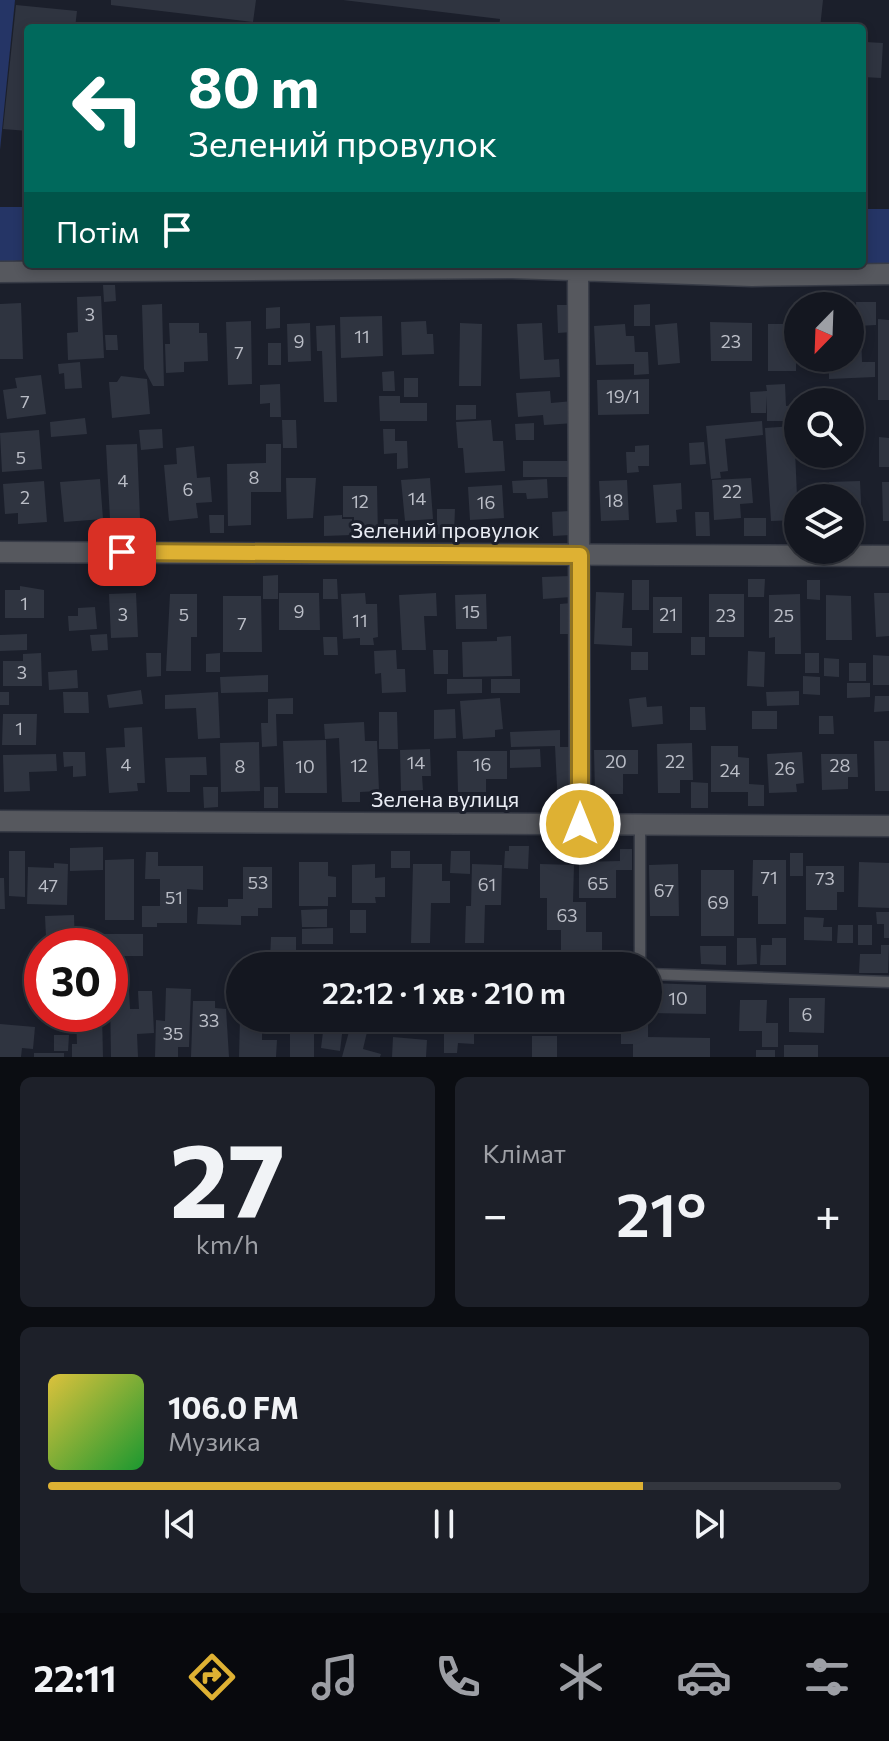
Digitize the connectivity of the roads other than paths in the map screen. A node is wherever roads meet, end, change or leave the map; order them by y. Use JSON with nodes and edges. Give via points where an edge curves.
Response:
{"nodes":[{"id":1,"x":578,"y":270,"type":"junction"},
{"id":2,"x":0,"y":272,"type":"edge"},
{"id":3,"x":889,"y":274,"type":"edge"},
{"id":4,"x":0,"y":552,"type":"edge"},
{"id":5,"x":580,"y":555,"type":"junction"},
{"id":6,"x":889,"y":556,"type":"edge"},
{"id":7,"x":0,"y":821,"type":"edge"},
{"id":8,"x":580,"y":824,"type":"junction"},
{"id":9,"x":640,"y":824,"type":"junction"},
{"id":10,"x":889,"y":826,"type":"edge"},
{"id":11,"x":640,"y":952,"type":"edge"},
{"id":12,"x":662,"y":974,"type":"edge"},
{"id":13,"x":889,"y":982,"type":"edge"}],
"edges":[{"from":1,"to":2,"type":"street"},
{"from":1,"to":3,"type":"street"},
{"from":1,"to":5,"type":"street"},
{"from":4,"to":5,"type":"street","name":"Зелений провулок"},
{"from":5,"to":6,"type":"street","name":"Зелений провулок"},
{"from":5,"to":8,"type":"street"},
{"from":7,"to":8,"type":"street","name":"Зелена вулиця"},
{"from":8,"to":9,"type":"street","name":"Зелена вулиця"},
{"from":9,"to":10,"type":"street","name":"Зелена вулиця"},
{"from":9,"to":11,"type":"lane"},
{"from":12,"to":13,"type":"lane"}]}
